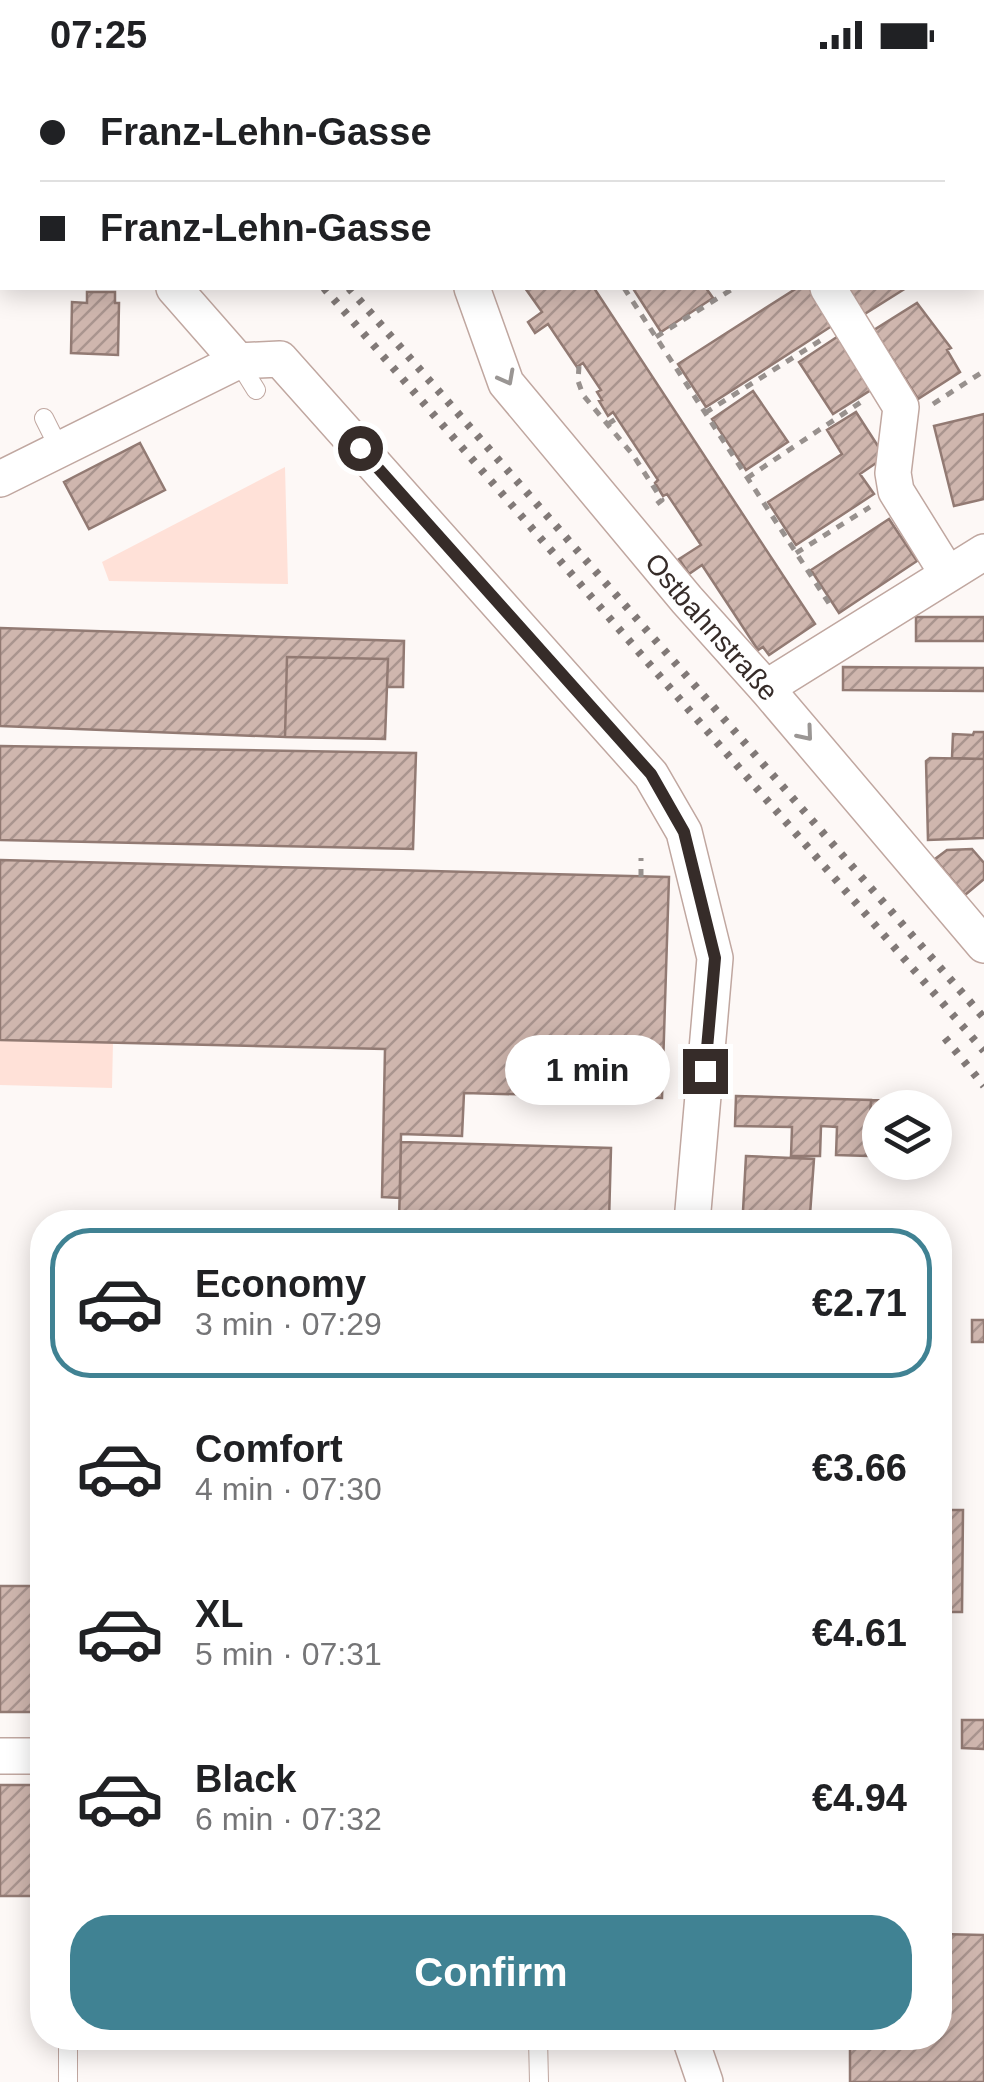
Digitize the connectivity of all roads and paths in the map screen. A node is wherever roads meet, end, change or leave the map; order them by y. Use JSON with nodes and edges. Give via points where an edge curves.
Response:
{"nodes":[{"id":1,"x":176,"y":290,"type":"edge"},
{"id":2,"x":473,"y":290,"type":"edge"},
{"id":3,"x":625,"y":290,"type":"edge"},
{"id":4,"x":731,"y":290,"type":"edge"},
{"id":5,"x":829,"y":290,"type":"edge"},
{"id":6,"x":850,"y":322,"type":"junction"},
{"id":7,"x":656,"y":337,"type":"junction"},
{"id":8,"x":579,"y":366,"type":"dead end"},
{"id":9,"x":984,"y":371,"type":"edge"},
{"id":10,"x":247,"y":376,"type":"junction"},
{"id":11,"x":888,"y":384,"type":"junction"},
{"id":12,"x":706,"y":414,"type":"junction"},
{"id":13,"x":617,"y":418,"type":"dead end"},
{"id":14,"x":608,"y":424,"type":"junction"},
{"id":15,"x":901,"y":425,"type":"junction"},
{"id":16,"x":748,"y":478,"type":"junction"},
{"id":17,"x":0,"y":479,"type":"edge"},
{"id":18,"x":896,"y":491,"type":"junction"},
{"id":19,"x":625,"y":526,"type":"junction"},
{"id":20,"x":984,"y":552,"type":"edge"},
{"id":21,"x":796,"y":553,"type":"junction"},
{"id":22,"x":947,"y":573,"type":"junction"},
{"id":23,"x":849,"y":635,"type":"junction"},
{"id":24,"x":766,"y":688,"type":"junction"},
{"id":25,"x":641,"y":858,"type":"dead end"},
{"id":26,"x":641,"y":877,"type":"dead end"},
{"id":27,"x":984,"y":946,"type":"edge"},
{"id":28,"x":693,"y":1210,"type":"edge"},
{"id":29,"x":0,"y":1756,"type":"edge"},
{"id":30,"x":30,"y":1756,"type":"edge"},
{"id":31,"x":68,"y":2050,"type":"edge"},
{"id":32,"x":538,"y":2050,"type":"edge"},
{"id":33,"x":694,"y":2050,"type":"edge"},
{"id":34,"x":68,"y":2082,"type":"edge"},
{"id":35,"x":538,"y":2082,"type":"edge"},
{"id":36,"x":705,"y":2082,"type":"edge"}],
"edges":[{"from":1,"to":10,"type":"street"},
{"from":2,"to":19,"type":"street","name":"Ostbahnstraße","one_way":true,"via":[[506,383]]},
{"from":3,"to":7,"type":"path"},
{"from":4,"to":7,"type":"path"},
{"from":5,"to":6,"type":"street"},
{"from":6,"to":11,"type":"street"},
{"from":6,"to":12,"type":"path"},
{"from":7,"to":12,"type":"path"},
{"from":8,"to":14,"type":"path","via":[[584,395]]},
{"from":9,"to":15,"type":"path"},
{"from":10,"to":17,"type":"street","via":[[52,433]]},
{"from":10,"to":28,"type":"street","via":[[280,359],[651,774],[684,832],[715,958]]},
{"from":11,"to":15,"type":"street","via":[[901,406]]},
{"from":11,"to":16,"type":"path"},
{"from":12,"to":16,"type":"path"},
{"from":13,"to":14,"type":"path"},
{"from":14,"to":19,"type":"path","via":[[666,498]]},
{"from":15,"to":18,"type":"street"},
{"from":16,"to":21,"type":"path"},
{"from":18,"to":21,"type":"path"},
{"from":18,"to":22,"type":"street"},
{"from":19,"to":24,"type":"street","name":"Ostbahnstraße"},
{"from":20,"to":22,"type":"street"},
{"from":21,"to":23,"type":"path"},
{"from":22,"to":23,"type":"street"},
{"from":23,"to":24,"type":"street"},
{"from":24,"to":27,"type":"street","name":"Ostbahnstraße","one_way":true},
{"from":25,"to":26,"type":"path"},
{"from":29,"to":30,"type":"street"},
{"from":31,"to":34,"type":"lane"},
{"from":32,"to":35,"type":"lane"},
{"from":33,"to":36,"type":"street"}]}
